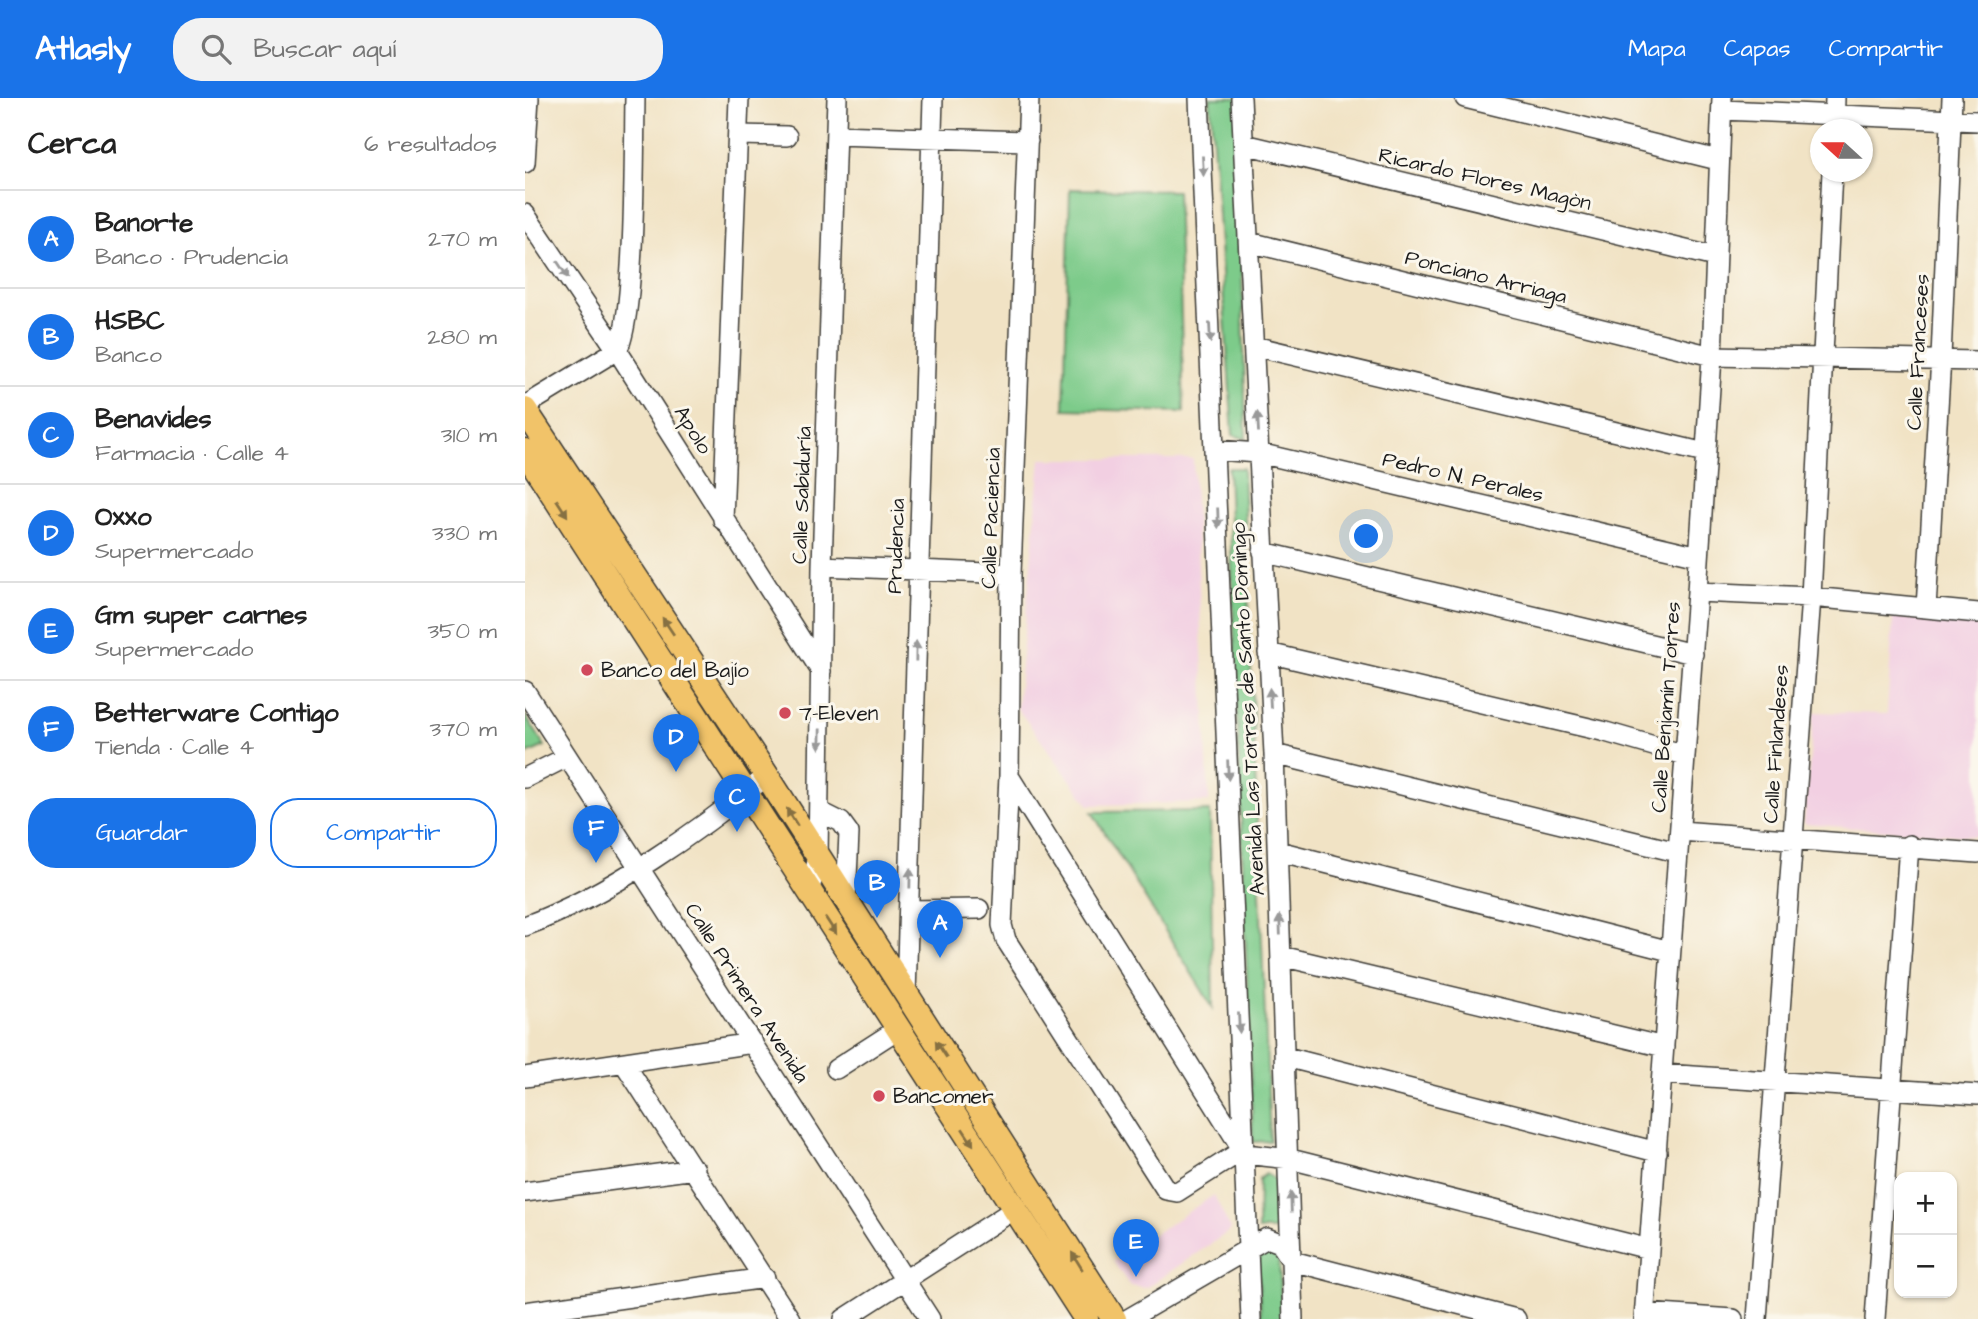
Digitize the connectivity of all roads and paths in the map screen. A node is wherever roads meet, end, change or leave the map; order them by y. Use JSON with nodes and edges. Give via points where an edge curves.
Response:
{"nodes":[{"id":1,"x":529,"y":98,"type":"edge"},
{"id":2,"x":635,"y":98,"type":"edge"},
{"id":3,"x":739,"y":98,"type":"edge"},
{"id":4,"x":837,"y":98,"type":"edge"},
{"id":5,"x":933,"y":98,"type":"edge"},
{"id":6,"x":1029,"y":98,"type":"edge"},
{"id":7,"x":1199,"y":98,"type":"edge"},
{"id":8,"x":1241,"y":98,"type":"edge"},
{"id":9,"x":1465,"y":98,"type":"edge"},
{"id":10,"x":1952,"y":98,"type":"edge"},
{"id":11,"x":1722,"y":104,"type":"edge"},
{"id":12,"x":1835,"y":114,"type":"edge"},
{"id":13,"x":1951,"y":120,"type":"junction"},
{"id":14,"x":1978,"y":121,"type":"edge"},
{"id":15,"x":738,"y":135,"type":"junction"},
{"id":16,"x":836,"y":135,"type":"junction"},
{"id":17,"x":787,"y":136,"type":"dead end"},
{"id":18,"x":932,"y":137,"type":"junction"},
{"id":19,"x":1028,"y":141,"type":"junction"},
{"id":20,"x":1244,"y":144,"type":"junction"},
{"id":21,"x":1718,"y":160,"type":"junction"},
{"id":22,"x":525,"y":163,"type":"edge"},
{"id":23,"x":1832,"y":182,"type":"edge"},
{"id":24,"x":525,"y":214,"type":"edge"},
{"id":25,"x":1249,"y":242,"type":"junction"},
{"id":26,"x":1714,"y":257,"type":"junction"},
{"id":27,"x":1254,"y":346,"type":"junction"},
{"id":28,"x":617,"y":350,"type":"junction"},
{"id":29,"x":1712,"y":356,"type":"junction"},
{"id":30,"x":1825,"y":356,"type":"junction"},
{"id":31,"x":1941,"y":358,"type":"junction"},
{"id":32,"x":1978,"y":361,"type":"edge"},
{"id":33,"x":525,"y":408,"type":"edge"},
{"id":34,"x":1216,"y":450,"type":"junction"},
{"id":35,"x":1259,"y":453,"type":"junction"},
{"id":36,"x":1705,"y":453,"type":"junction"},
{"id":37,"x":529,"y":466,"type":"edge"},
{"id":38,"x":723,"y":520,"type":"junction"},
{"id":39,"x":1263,"y":552,"type":"junction"},
{"id":40,"x":1699,"y":556,"type":"junction"},
{"id":41,"x":823,"y":566,"type":"junction"},
{"id":42,"x":918,"y":570,"type":"junction"},
{"id":43,"x":1011,"y":574,"type":"junction"},
{"id":44,"x":1697,"y":592,"type":"junction"},
{"id":45,"x":1811,"y":597,"type":"junction"},
{"id":46,"x":1926,"y":608,"type":"junction"},
{"id":47,"x":1978,"y":612,"type":"edge"},
{"id":48,"x":1268,"y":653,"type":"junction"},
{"id":49,"x":1693,"y":654,"type":"junction"},
{"id":50,"x":821,"y":671,"type":"junction"},
{"id":51,"x":525,"y":691,"type":"edge"},
{"id":52,"x":1274,"y":754,"type":"junction"},
{"id":53,"x":1685,"y":755,"type":"junction"},
{"id":54,"x":567,"y":757,"type":"junction"},
{"id":55,"x":767,"y":776,"type":"junction"},
{"id":56,"x":1009,"y":776,"type":"junction"},
{"id":57,"x":525,"y":778,"type":"edge"},
{"id":58,"x":745,"y":794,"type":"junction"},
{"id":59,"x":819,"y":811,"type":"junction"},
{"id":60,"x":1680,"y":831,"type":"junction"},
{"id":61,"x":1792,"y":837,"type":"junction"},
{"id":62,"x":1909,"y":845,"type":"junction"},
{"id":63,"x":1278,"y":851,"type":"junction"},
{"id":64,"x":1677,"y":852,"type":"junction"},
{"id":65,"x":1978,"y":853,"type":"edge"},
{"id":66,"x":818,"y":858,"type":"junction"},
{"id":67,"x":638,"y":867,"type":"junction"},
{"id":68,"x":809,"y":892,"type":"junction"},
{"id":69,"x":846,"y":901,"type":"junction"},
{"id":70,"x":979,"y":909,"type":"dead end"},
{"id":71,"x":909,"y":910,"type":"junction"},
{"id":72,"x":525,"y":926,"type":"edge"},
{"id":73,"x":1670,"y":951,"type":"junction"},
{"id":74,"x":1281,"y":956,"type":"junction"},
{"id":75,"x":906,"y":996,"type":"junction"},
{"id":76,"x":898,"y":1029,"type":"junction"},
{"id":77,"x":753,"y":1043,"type":"junction"},
{"id":78,"x":1664,"y":1047,"type":"junction"},
{"id":79,"x":1286,"y":1057,"type":"junction"},
{"id":80,"x":624,"y":1063,"type":"junction"},
{"id":81,"x":836,"y":1069,"type":"dead end"},
{"id":82,"x":1663,"y":1074,"type":"junction"},
{"id":83,"x":525,"y":1077,"type":"edge"},
{"id":84,"x":1776,"y":1083,"type":"junction"},
{"id":85,"x":1892,"y":1092,"type":"junction"},
{"id":86,"x":1978,"y":1096,"type":"edge"},
{"id":87,"x":1244,"y":1152,"type":"junction"},
{"id":88,"x":1657,"y":1152,"type":"junction"},
{"id":89,"x":1290,"y":1159,"type":"junction"},
{"id":90,"x":695,"y":1169,"type":"junction"},
{"id":91,"x":525,"y":1192,"type":"edge"},
{"id":92,"x":1015,"y":1209,"type":"junction"},
{"id":93,"x":1649,"y":1249,"type":"junction"},
{"id":94,"x":1246,"y":1250,"type":"junction"},
{"id":95,"x":1293,"y":1261,"type":"junction"},
{"id":96,"x":765,"y":1278,"type":"junction"},
{"id":97,"x":905,"y":1279,"type":"junction"},
{"id":98,"x":525,"y":1311,"type":"edge"},
{"id":99,"x":1644,"y":1316,"type":"edge"},
{"id":100,"x":790,"y":1319,"type":"edge"},
{"id":101,"x":843,"y":1319,"type":"edge"},
{"id":102,"x":930,"y":1319,"type":"edge"},
{"id":103,"x":1086,"y":1319,"type":"edge"},
{"id":104,"x":1114,"y":1319,"type":"edge"},
{"id":105,"x":1128,"y":1319,"type":"edge"},
{"id":106,"x":1251,"y":1319,"type":"edge"},
{"id":107,"x":1293,"y":1319,"type":"edge"},
{"id":108,"x":1516,"y":1319,"type":"edge"},
{"id":109,"x":1733,"y":1319,"type":"edge"},
{"id":110,"x":1757,"y":1319,"type":"edge"},
{"id":111,"x":1875,"y":1319,"type":"edge"}],
"edges":[{"from":1,"to":22,"type":"street"},
{"from":2,"to":28,"type":"street","via":[[628,299],[625,334]]},
{"from":3,"to":15,"type":"street"},
{"from":4,"to":16,"type":"street","name":"Calle Sabiduría"},
{"from":5,"to":18,"type":"street","name":"Prudencia"},
{"from":6,"to":19,"type":"street","name":"Calle Paciencia"},
{"from":7,"to":34,"type":"street","name":"Avenida Las Torres de Santo Domingo","one_way":true},
{"from":8,"to":20,"type":"street","name":"Avenida Las Torres de Santo Domingo"},
{"from":9,"to":21,"type":"street"},
{"from":10,"to":13,"type":"street","name":"Calle Franceses"},
{"from":11,"to":12,"type":"street"},
{"from":11,"to":21,"type":"street","name":"Calle Benjamín Torres"},
{"from":12,"to":13,"type":"street"},
{"from":13,"to":14,"type":"street"},
{"from":13,"to":31,"type":"street","name":"Calle Franceses"},
{"from":15,"to":17,"type":"street"},
{"from":15,"to":38,"type":"street"},
{"from":16,"to":18,"type":"street"},
{"from":16,"to":41,"type":"street","name":"Calle Sabiduría"},
{"from":18,"to":19,"type":"street"},
{"from":18,"to":42,"type":"street","name":"Prudencia"},
{"from":19,"to":43,"type":"street","name":"Calle Paciencia"},
{"from":20,"to":25,"type":"street","name":"Avenida Las Torres de Santo Domingo"},
{"from":20,"to":26,"type":"street","name":"Ricardo Flores Magòn"},
{"from":21,"to":26,"type":"street","name":"Calle Benjamín Torres"},
{"from":23,"to":30,"type":"street","name":"Calle Finlandeses"},
{"from":24,"to":28,"type":"street","name":"Apolo","one_way":true},
{"from":25,"to":27,"type":"street","name":"Avenida Las Torres de Santo Domingo"},
{"from":25,"to":29,"type":"street","name":"Ponciano Arriaga"},
{"from":26,"to":29,"type":"street","name":"Calle Benjamín Torres"},
{"from":35,"to":27,"type":"street","name":"Avenida Las Torres de Santo Domingo","one_way":true},
{"from":27,"to":36,"type":"street"},
{"from":28,"to":33,"type":"street"},
{"from":28,"to":38,"type":"street","name":"Apolo"},
{"from":29,"to":30,"type":"street","name":"Ponciano Arriaga"},
{"from":29,"to":36,"type":"street","name":"Calle Benjamín Torres"},
{"from":30,"to":31,"type":"street","name":"Ponciano Arriaga"},
{"from":30,"to":45,"type":"street","name":"Calle Finlandeses"},
{"from":31,"to":32,"type":"street","name":"Ponciano Arriaga"},
{"from":31,"to":46,"type":"street","name":"Calle Franceses"},
{"from":55,"to":33,"type":"main road","one_way":true},
{"from":34,"to":35,"type":"street","name":"Pedro N. Perales"},
{"from":34,"to":87,"type":"street","name":"Avenida Las Torres de Santo Domingo","one_way":true},
{"from":35,"to":39,"type":"street","name":"Avenida Las Torres de Santo Domingo"},
{"from":35,"to":40,"type":"street","name":"Pedro N. Perales"},
{"from":36,"to":40,"type":"street","name":"Calle Benjamín Torres"},
{"from":37,"to":58,"type":"main road","one_way":true},
{"from":38,"to":50,"type":"street","name":"Apolo"},
{"from":39,"to":48,"type":"street","name":"Avenida Las Torres de Santo Domingo"},
{"from":39,"to":49,"type":"street"},
{"from":40,"to":44,"type":"street","name":"Calle Benjamín Torres"},
{"from":41,"to":42,"type":"street"},
{"from":41,"to":50,"type":"street","name":"Calle Sabiduría"},
{"from":42,"to":43,"type":"street"},
{"from":71,"to":42,"type":"street","name":"Prudencia","one_way":true},
{"from":43,"to":56,"type":"street","name":"Calle Paciencia"},
{"from":44,"to":45,"type":"street"},
{"from":44,"to":49,"type":"street","name":"Calle Benjamín Torres"},
{"from":45,"to":46,"type":"street"},
{"from":45,"to":61,"type":"street","name":"Calle Finlandeses"},
{"from":46,"to":47,"type":"street"},
{"from":52,"to":48,"type":"street","name":"Avenida Las Torres de Santo Domingo","one_way":true},
{"from":48,"to":53,"type":"street","via":[[1602,731]]},
{"from":49,"to":53,"type":"street","name":"Calle Benjamín Torres"},
{"from":50,"to":59,"type":"street","name":"Calle Sabiduría","one_way":true},
{"from":51,"to":54,"type":"street","name":"Calle Primera Avenida"},
{"from":52,"to":63,"type":"street","name":"Avenida Las Torres de Santo Domingo"},
{"from":52,"to":64,"type":"street"},
{"from":53,"to":60,"type":"street","name":"Calle Benjamín Torres"},
{"from":54,"to":57,"type":"street"},
{"from":54,"to":67,"type":"street","name":"Calle Primera Avenida"},
{"from":55,"to":58,"type":"street"},
{"from":66,"to":55,"type":"main road","one_way":true},
{"from":56,"to":87,"type":"street"},
{"from":56,"to":87,"type":"street","name":"Calle Paciencia","via":[[1002,925],[1006,940],[1166,1190],[1182,1189]]},
{"from":58,"to":67,"type":"street"},
{"from":58,"to":68,"type":"main road"},
{"from":59,"to":66,"type":"street","name":"Calle Sabiduría"},
{"from":59,"to":69,"type":"street","via":[[841,822],[849,833]]},
{"from":60,"to":61,"type":"street"},
{"from":60,"to":64,"type":"street","name":"Calle Benjamín Torres"},
{"from":61,"to":62,"type":"street"},
{"from":61,"to":84,"type":"street","name":"Calle Finlandeses"},
{"from":62,"to":65,"type":"street"},
{"from":62,"to":85,"type":"street"},
{"from":63,"to":73,"type":"street"},
{"from":74,"to":63,"type":"street","name":"Avenida Las Torres de Santo Domingo","one_way":true},
{"from":64,"to":73,"type":"street","name":"Calle Benjamín Torres"},
{"from":66,"to":68,"type":"street","name":"Calle Sabiduría"},
{"from":66,"to":69,"type":"main road"},
{"from":67,"to":72,"type":"street","via":[[564,910]]},
{"from":67,"to":77,"type":"street","name":"Calle Primera Avenida"},
{"from":68,"to":76,"type":"main road","one_way":true},
{"from":69,"to":75,"type":"main road"},
{"from":70,"to":71,"type":"street"},
{"from":71,"to":75,"type":"street","name":"Prudencia"},
{"from":73,"to":78,"type":"street","name":"Calle Benjamín Torres"},
{"from":74,"to":78,"type":"street"},
{"from":74,"to":79,"type":"street","name":"Avenida Las Torres de Santo Domingo"},
{"from":104,"to":75,"type":"main road","one_way":true},
{"from":76,"to":81,"type":"street"},
{"from":76,"to":92,"type":"main road","one_way":true},
{"from":77,"to":80,"type":"street"},
{"from":77,"to":97,"type":"street","name":"Calle Primera Avenida"},
{"from":78,"to":82,"type":"street","name":"Calle Benjamín Torres"},
{"from":79,"to":88,"type":"street"},
{"from":79,"to":89,"type":"street","name":"Avenida Las Torres de Santo Domingo"},
{"from":80,"to":83,"type":"street"},
{"from":80,"to":90,"type":"street"},
{"from":82,"to":84,"type":"street"},
{"from":82,"to":88,"type":"street","name":"Calle Benjamín Torres"},
{"from":84,"to":85,"type":"street"},
{"from":84,"to":110,"type":"street","name":"Calle Finlandeses"},
{"from":85,"to":86,"type":"street"},
{"from":85,"to":111,"type":"street"},
{"from":87,"to":89,"type":"street"},
{"from":87,"to":94,"type":"street","name":"Avenida Las Torres de Santo Domingo"},
{"from":88,"to":93,"type":"street","name":"Calle Benjamín Torres"},
{"from":89,"to":93,"type":"street"},
{"from":95,"to":89,"type":"street","name":"Avenida Las Torres de Santo Domingo","one_way":true},
{"from":90,"to":91,"type":"street"},
{"from":90,"to":96,"type":"street"},
{"from":92,"to":97,"type":"street"},
{"from":92,"to":103,"type":"main road"},
{"from":93,"to":99,"type":"street","name":"Calle Benjamín Torres"},
{"from":94,"to":95,"type":"street","via":[[1267,1238],[1280,1243]]},
{"from":94,"to":105,"type":"street"},
{"from":94,"to":106,"type":"street","name":"Avenida Las Torres de Santo Domingo"},
{"from":95,"to":107,"type":"street","name":"Avenida Las Torres de Santo Domingo"},
{"from":95,"to":108,"type":"street"},
{"from":96,"to":98,"type":"street"},
{"from":96,"to":100,"type":"street"},
{"from":97,"to":101,"type":"street"},
{"from":97,"to":102,"type":"street","name":"Calle Primera Avenida"},
{"from":99,"to":109,"type":"street"}]}
